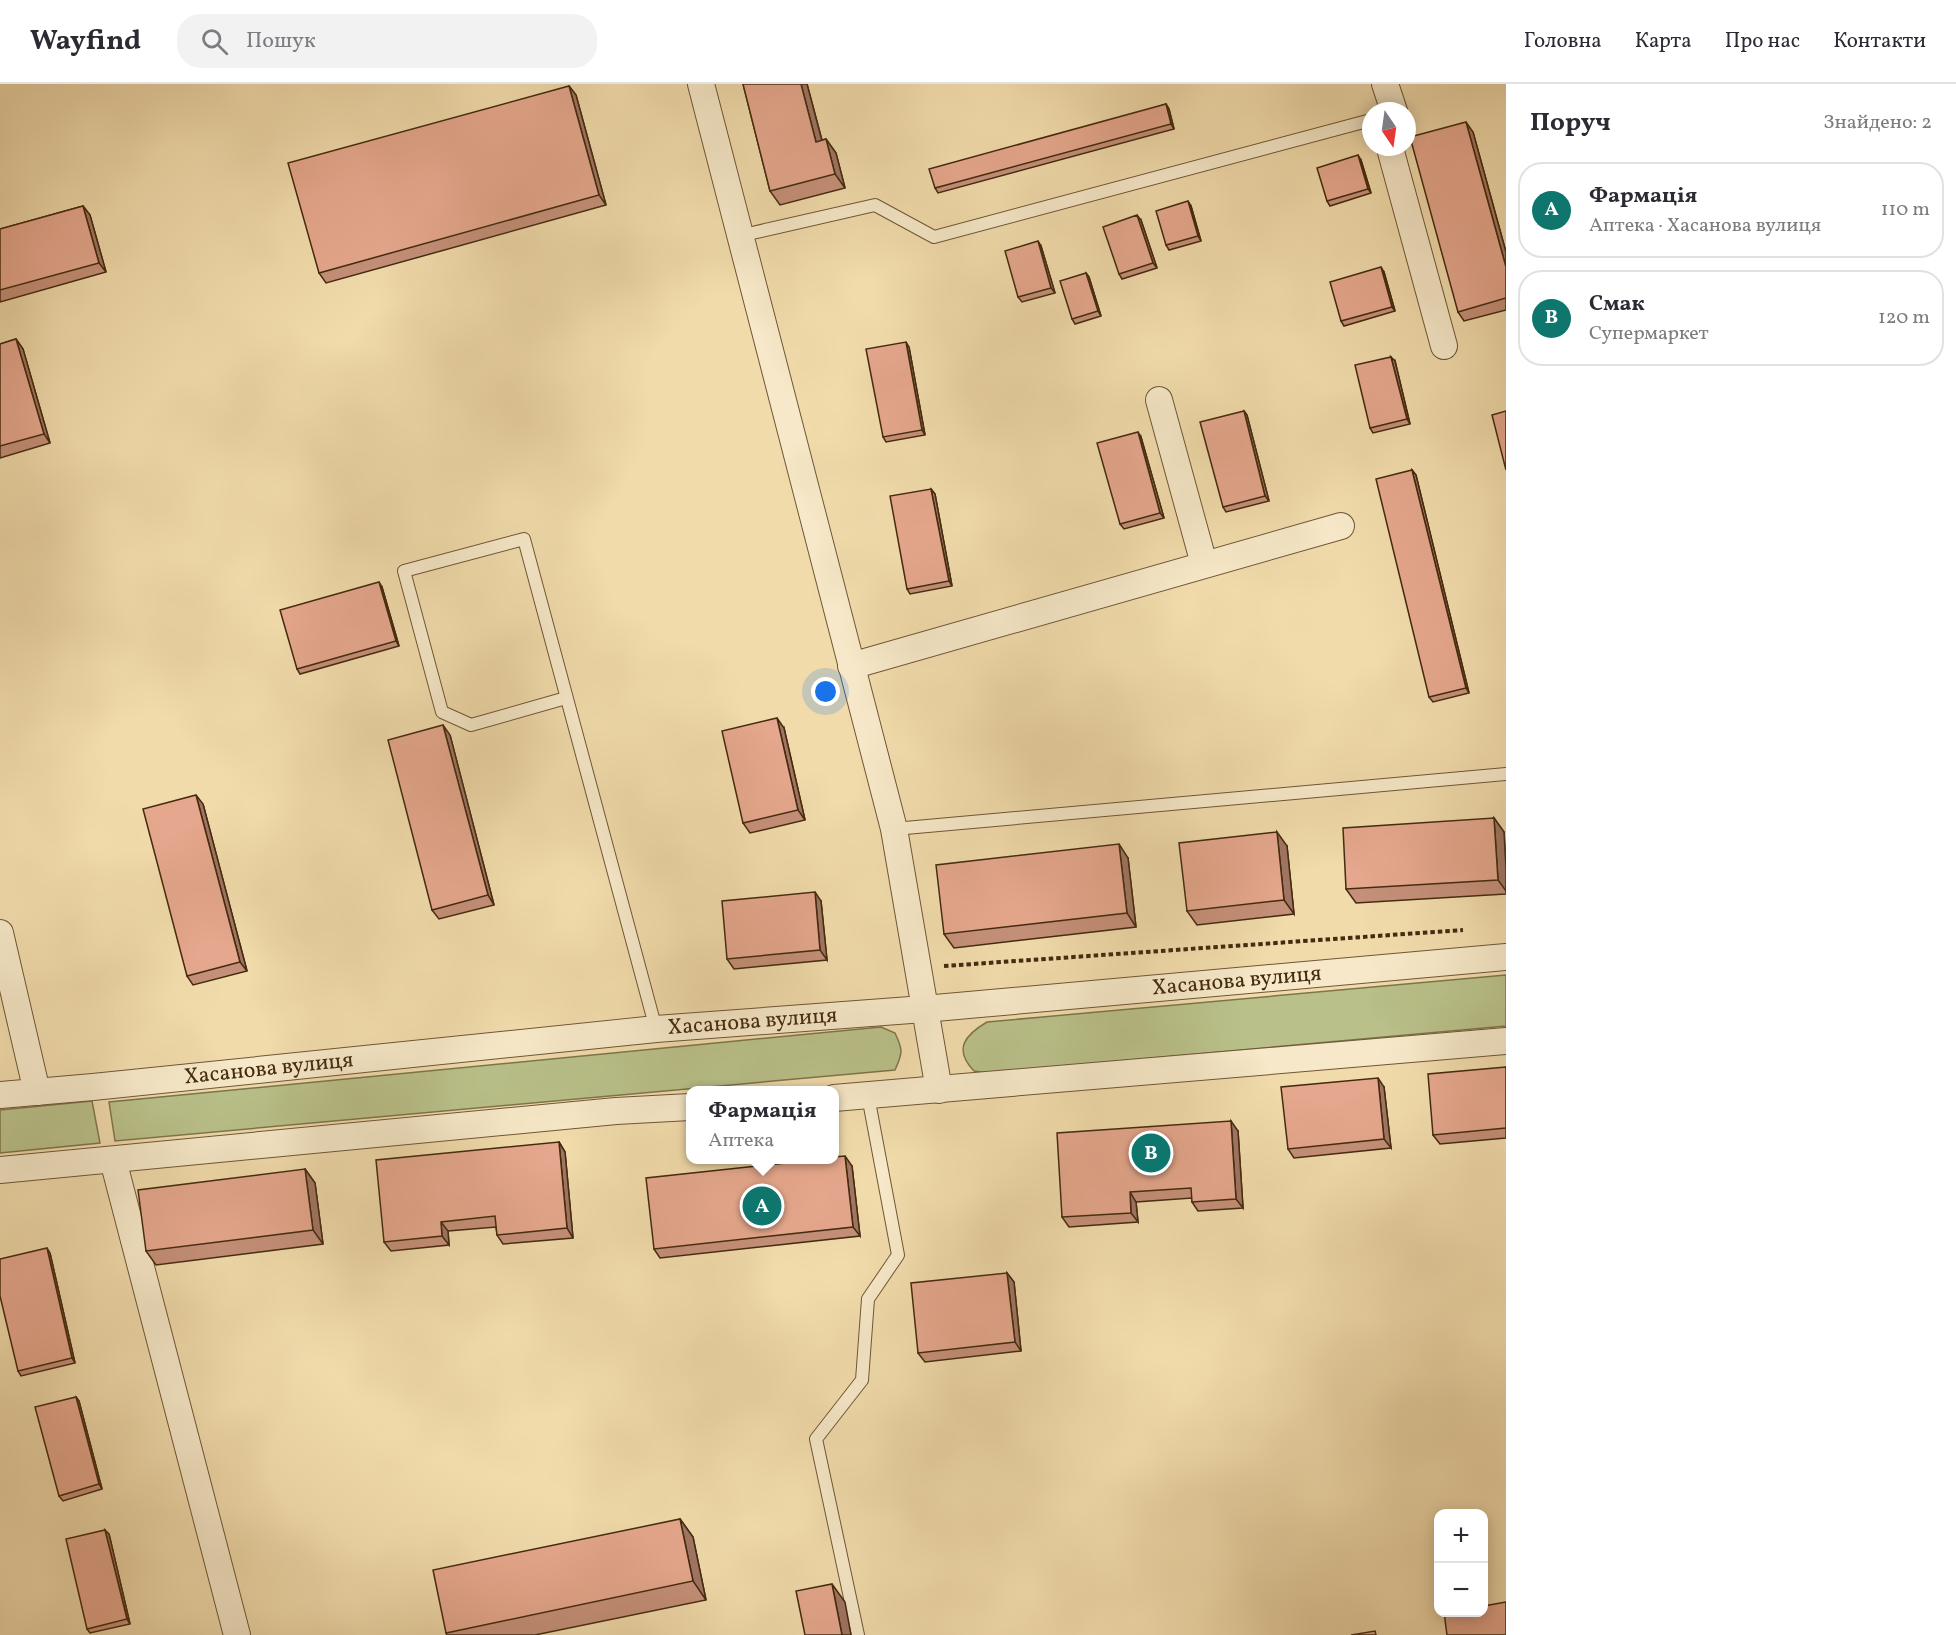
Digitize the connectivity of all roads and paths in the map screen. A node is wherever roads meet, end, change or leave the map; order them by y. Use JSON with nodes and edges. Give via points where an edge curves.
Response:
{"nodes":[{"id":1,"x":701,"y":84,"type":"edge"},
{"id":2,"x":1385,"y":84,"type":"edge"},
{"id":3,"x":1391,"y":102,"type":"edge"},
{"id":4,"x":1362,"y":122,"type":"edge"},
{"id":5,"x":1393,"y":156,"type":"edge"},
{"id":6,"x":739,"y":236,"type":"junction"},
{"id":7,"x":1444,"y":346,"type":"dead end"},
{"id":8,"x":1160,"y":400,"type":"dead end"},
{"id":9,"x":1341,"y":526,"type":"dead end"},
{"id":10,"x":1204,"y":564,"type":"junction"},
{"id":11,"x":851,"y":666,"type":"junction"},
{"id":12,"x":566,"y":698,"type":"junction"},
{"id":13,"x":1506,"y":774,"type":"edge"},
{"id":14,"x":894,"y":829,"type":"junction"},
{"id":15,"x":1471,"y":929,"type":"dead end"},
{"id":16,"x":1,"y":943,"type":"edge"},
{"id":17,"x":1506,"y":957,"type":"edge"},
{"id":18,"x":919,"y":967,"type":"junction"},
{"id":19,"x":924,"y":1009,"type":"junction"},
{"id":20,"x":656,"y":1029,"type":"junction"},
{"id":21,"x":1506,"y":1041,"type":"edge"},
{"id":22,"x":939,"y":1090,"type":"junction"},
{"id":23,"x":37,"y":1092,"type":"junction"},
{"id":24,"x":0,"y":1095,"type":"edge"},
{"id":25,"x":868,"y":1096,"type":"junction"},
{"id":26,"x":839,"y":1098,"type":"edge"},
{"id":27,"x":686,"y":1107,"type":"edge"},
{"id":28,"x":113,"y":1160,"type":"junction"},
{"id":29,"x":0,"y":1170,"type":"edge"},
{"id":30,"x":237,"y":1635,"type":"edge"},
{"id":31,"x":858,"y":1635,"type":"edge"}],
"edges":[{"from":1,"to":6,"type":"street"},
{"from":2,"to":3,"type":"street"},
{"from":4,"to":6,"type":"lane","via":[[934,237],[875,205]]},
{"from":5,"to":7,"type":"street"},
{"from":6,"to":11,"type":"street"},
{"from":8,"to":10,"type":"street"},
{"from":9,"to":10,"type":"street"},
{"from":10,"to":11,"type":"street"},
{"from":11,"to":14,"type":"street"},
{"from":12,"to":12,"type":"lane","via":[[524,539],[404,571],[442,712],[471,725]]},
{"from":12,"to":20,"type":"lane"},
{"from":13,"to":14,"type":"lane"},
{"from":14,"to":18,"type":"street"},
{"from":15,"to":18,"type":"path"},
{"from":16,"to":23,"type":"street"},
{"from":17,"to":19,"type":"street","name":"Хасанова вулиця"},
{"from":18,"to":19,"type":"street"},
{"from":19,"to":20,"type":"street","name":"Хасанова вулиця"},
{"from":19,"to":22,"type":"street"},
{"from":20,"to":23,"type":"street","name":"Хасанова вулиця"},
{"from":21,"to":22,"type":"street"},
{"from":22,"to":25,"type":"street"},
{"from":23,"to":24,"type":"street","name":"Хасанова вулиця"},
{"from":25,"to":26,"type":"street"},
{"from":25,"to":31,"type":"lane","via":[[898,1255],[868,1299],[862,1380],[816,1438]]},
{"from":27,"to":28,"type":"street"},
{"from":28,"to":29,"type":"street"},
{"from":28,"to":30,"type":"street"}]}
